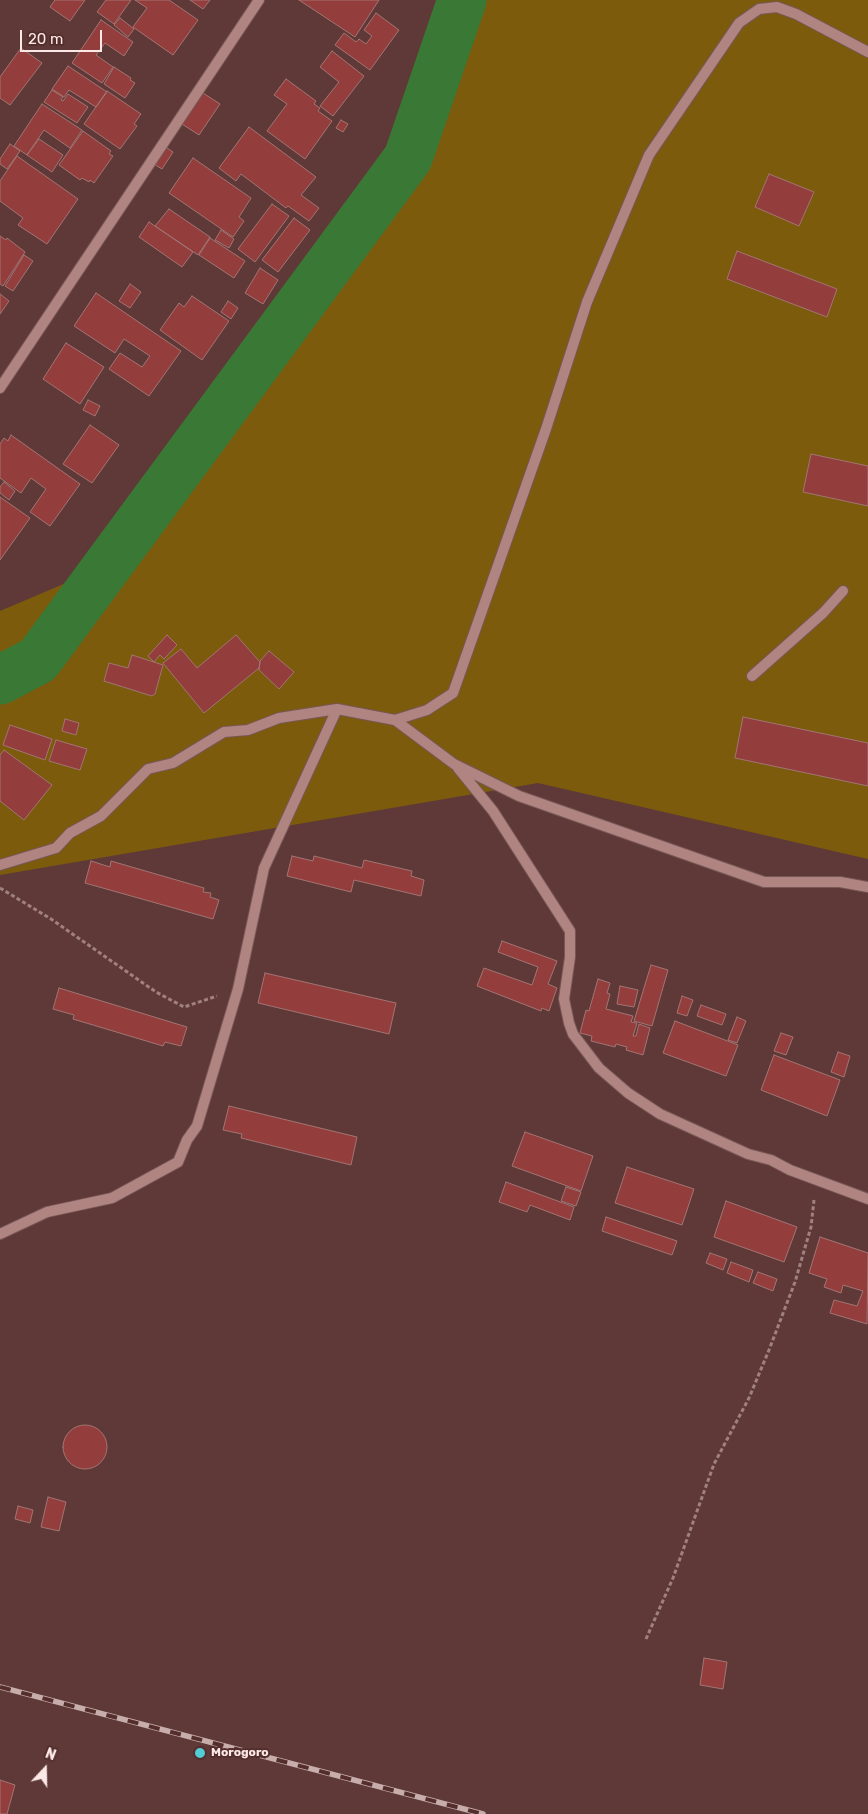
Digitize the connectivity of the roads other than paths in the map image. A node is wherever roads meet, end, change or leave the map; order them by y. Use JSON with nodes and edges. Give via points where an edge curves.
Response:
{"nodes":[{"id":1,"x":259,"y":0,"type":"edge"},
{"id":2,"x":868,"y":52,"type":"edge"},
{"id":3,"x":0,"y":388,"type":"edge"},
{"id":4,"x":843,"y":591,"type":"dead end"},
{"id":5,"x":752,"y":676,"type":"dead end"},
{"id":6,"x":337,"y":709,"type":"junction"},
{"id":7,"x":395,"y":720,"type":"junction"},
{"id":8,"x":454,"y":764,"type":"junction"},
{"id":9,"x":0,"y":865,"type":"edge"},
{"id":10,"x":868,"y":887,"type":"edge"},
{"id":11,"x":868,"y":1199,"type":"edge"},
{"id":12,"x":0,"y":1234,"type":"edge"}],
"edges":[{"from":1,"to":3,"type":"street"},
{"from":2,"to":7,"type":"street","via":[[777,7],[759,9],[739,23],[649,155],[587,302],[546,430],[453,693],[427,710]]},
{"from":4,"to":5,"type":"street","via":[[823,614]]},
{"from":6,"to":7,"type":"street"},
{"from":6,"to":9,"type":"street","via":[[279,718],[248,730],[224,732],[173,763],[148,769],[101,816],[70,833],[56,848]]},
{"from":6,"to":12,"type":"street","via":[[264,868],[238,989],[197,1126],[178,1162],[112,1198],[47,1212]]},
{"from":7,"to":8,"type":"street"},
{"from":8,"to":10,"type":"street","via":[[519,796],[764,882],[840,882]]},
{"from":8,"to":11,"type":"street","via":[[494,811],[570,931],[564,999],[569,1023],[573,1034],[599,1068],[660,1114],[748,1154]]}]}
